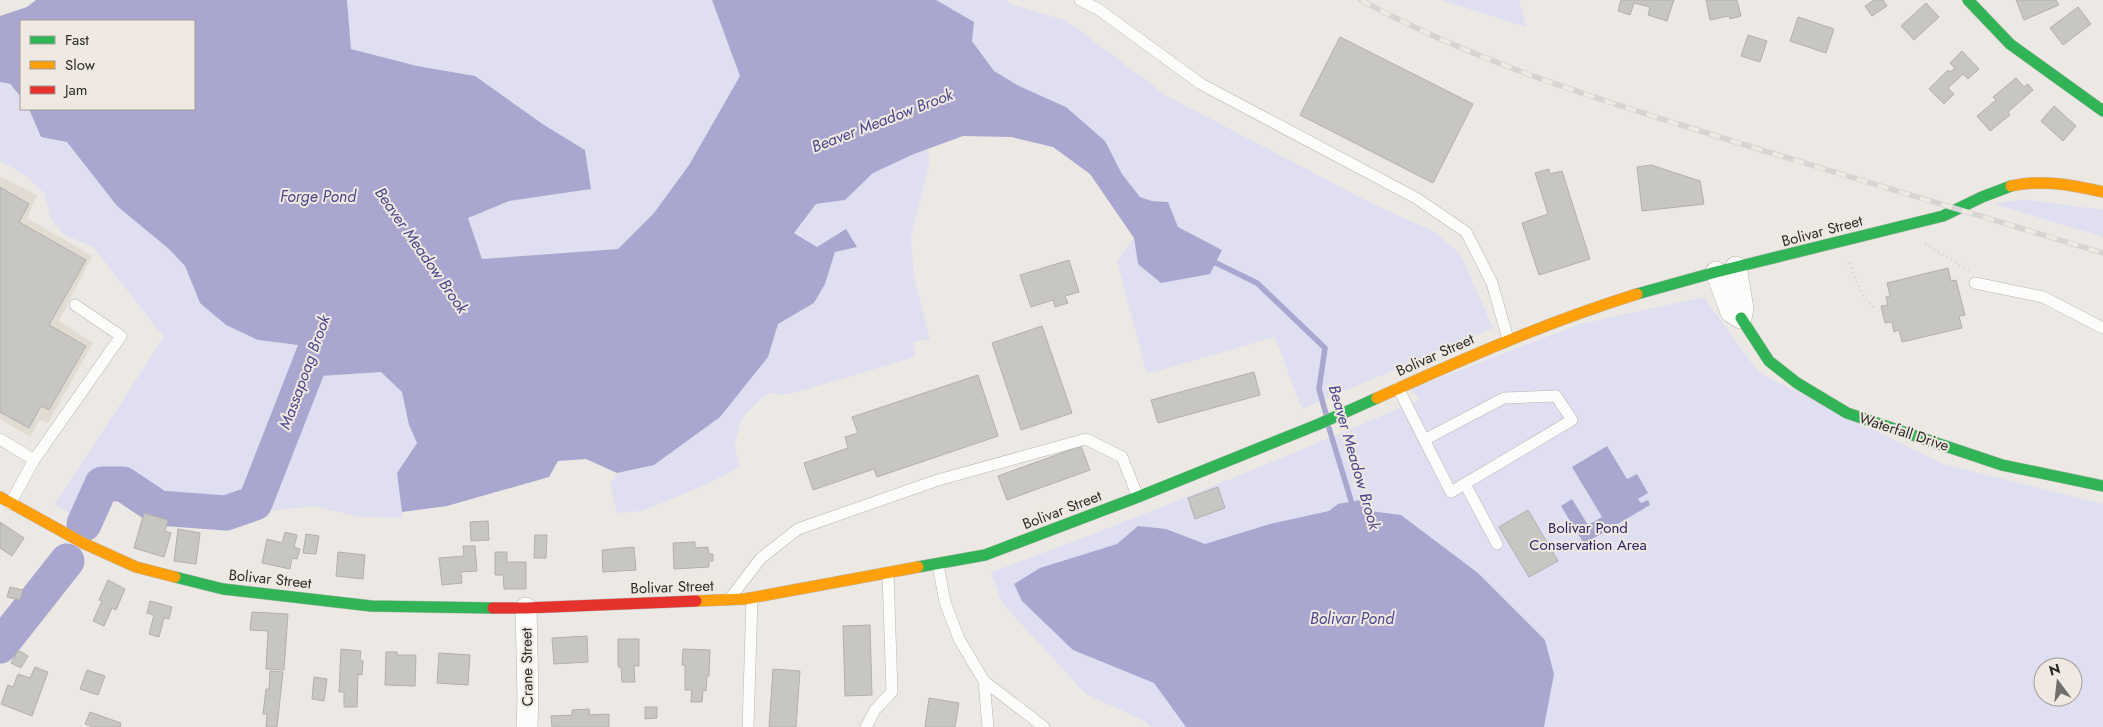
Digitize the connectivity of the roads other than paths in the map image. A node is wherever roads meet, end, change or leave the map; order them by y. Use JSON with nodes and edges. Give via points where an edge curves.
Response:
{"nodes":[{"id":1,"x":1080,"y":0,"type":"edge"},
{"id":2,"x":1968,"y":0,"type":"edge"},
{"id":3,"x":2103,"y":111,"type":"edge"},
{"id":4,"x":2103,"y":192,"type":"edge"},
{"id":5,"x":1726,"y":270,"type":"junction"},
{"id":6,"x":1973,"y":278,"type":"road end"},
{"id":7,"x":75,"y":305,"type":"dead end"},
{"id":8,"x":1741,"y":318,"type":"joint"},
{"id":9,"x":2103,"y":328,"type":"edge"},
{"id":10,"x":1508,"y":340,"type":"junction"},
{"id":11,"x":1398,"y":388,"type":"junction"},
{"id":12,"x":0,"y":439,"type":"edge"},
{"id":13,"x":1424,"y":440,"type":"junction"},
{"id":14,"x":34,"y":460,"type":"junction"},
{"id":15,"x":1465,"y":484,"type":"junction"},
{"id":16,"x":2103,"y":486,"type":"edge"},
{"id":17,"x":0,"y":497,"type":"edge"},
{"id":18,"x":1138,"y":497,"type":"junction"},
{"id":19,"x":10,"y":504,"type":"junction"},
{"id":20,"x":1497,"y":544,"type":"dead end"},
{"id":21,"x":938,"y":565,"type":"junction"},
{"id":22,"x":888,"y":573,"type":"junction"},
{"id":23,"x":752,"y":598,"type":"junction"},
{"id":24,"x":728,"y":600,"type":"junction"},
{"id":25,"x":526,"y":608,"type":"junction"},
{"id":26,"x":984,"y":681,"type":"junction"},
{"id":27,"x":527,"y":727,"type":"edge"},
{"id":28,"x":748,"y":727,"type":"edge"},
{"id":29,"x":866,"y":727,"type":"edge"},
{"id":30,"x":988,"y":727,"type":"edge"},
{"id":31,"x":1044,"y":727,"type":"edge"}],
"edges":[{"from":1,"to":10,"type":"lane","via":[[1098,9],[1201,84],[1416,198],[1466,232],[1492,283]]},
{"from":2,"to":3,"type":"street","via":[[2010,44]]},
{"from":4,"to":5,"type":"street","name":"Bolivar Street","via":[[2070,184],[2022,184],[1982,196],[1943,216]]},
{"from":5,"to":8,"type":"street","name":"Waterfall Drive","via":[[1732,312]]},
{"from":5,"to":10,"type":"street","name":"Bolivar Street","via":[[1573,314]]},
{"from":6,"to":9,"type":"lane","via":[[2043,297]]},
{"from":7,"to":14,"type":"lane","via":[[121,336]]},
{"from":8,"to":16,"type":"street","name":"Waterfall Drive","via":[[1769,361],[1797,383],[1847,413],[2002,465]]},
{"from":10,"to":11,"type":"street","name":"Bolivar Street"},
{"from":11,"to":13,"type":"lane"},
{"from":11,"to":18,"type":"street","name":"Bolivar Street","via":[[1319,424]]},
{"from":12,"to":14,"type":"lane"},
{"from":13,"to":15,"type":"lane","via":[[1451,492]]},
{"from":13,"to":15,"type":"lane","via":[[1504,398],[1556,396],[1572,420]]},
{"from":14,"to":19,"type":"lane"},
{"from":15,"to":20,"type":"lane"},
{"from":17,"to":19,"type":"street","name":"Bolivar Street"},
{"from":18,"to":21,"type":"street","name":"Bolivar Street","via":[[985,556]]},
{"from":18,"to":24,"type":"lane","via":[[1122,457],[1086,439],[938,480],[798,529],[761,558]]},
{"from":19,"to":25,"type":"street","name":"Bolivar Street","via":[[136,567],[223,589],[371,606]]},
{"from":21,"to":22,"type":"street","name":"Bolivar Street"},
{"from":21,"to":26,"type":"lane","via":[[945,602],[959,639]]},
{"from":22,"to":23,"type":"street","name":"Bolivar Street"},
{"from":22,"to":29,"type":"lane","via":[[892,692],[875,710]]},
{"from":23,"to":24,"type":"street","name":"Bolivar Street"},
{"from":23,"to":28,"type":"lane"},
{"from":24,"to":25,"type":"street","name":"Bolivar Street"},
{"from":25,"to":27,"type":"street","name":"Crane Street"},
{"from":26,"to":30,"type":"lane"},
{"from":26,"to":31,"type":"lane"}]}
